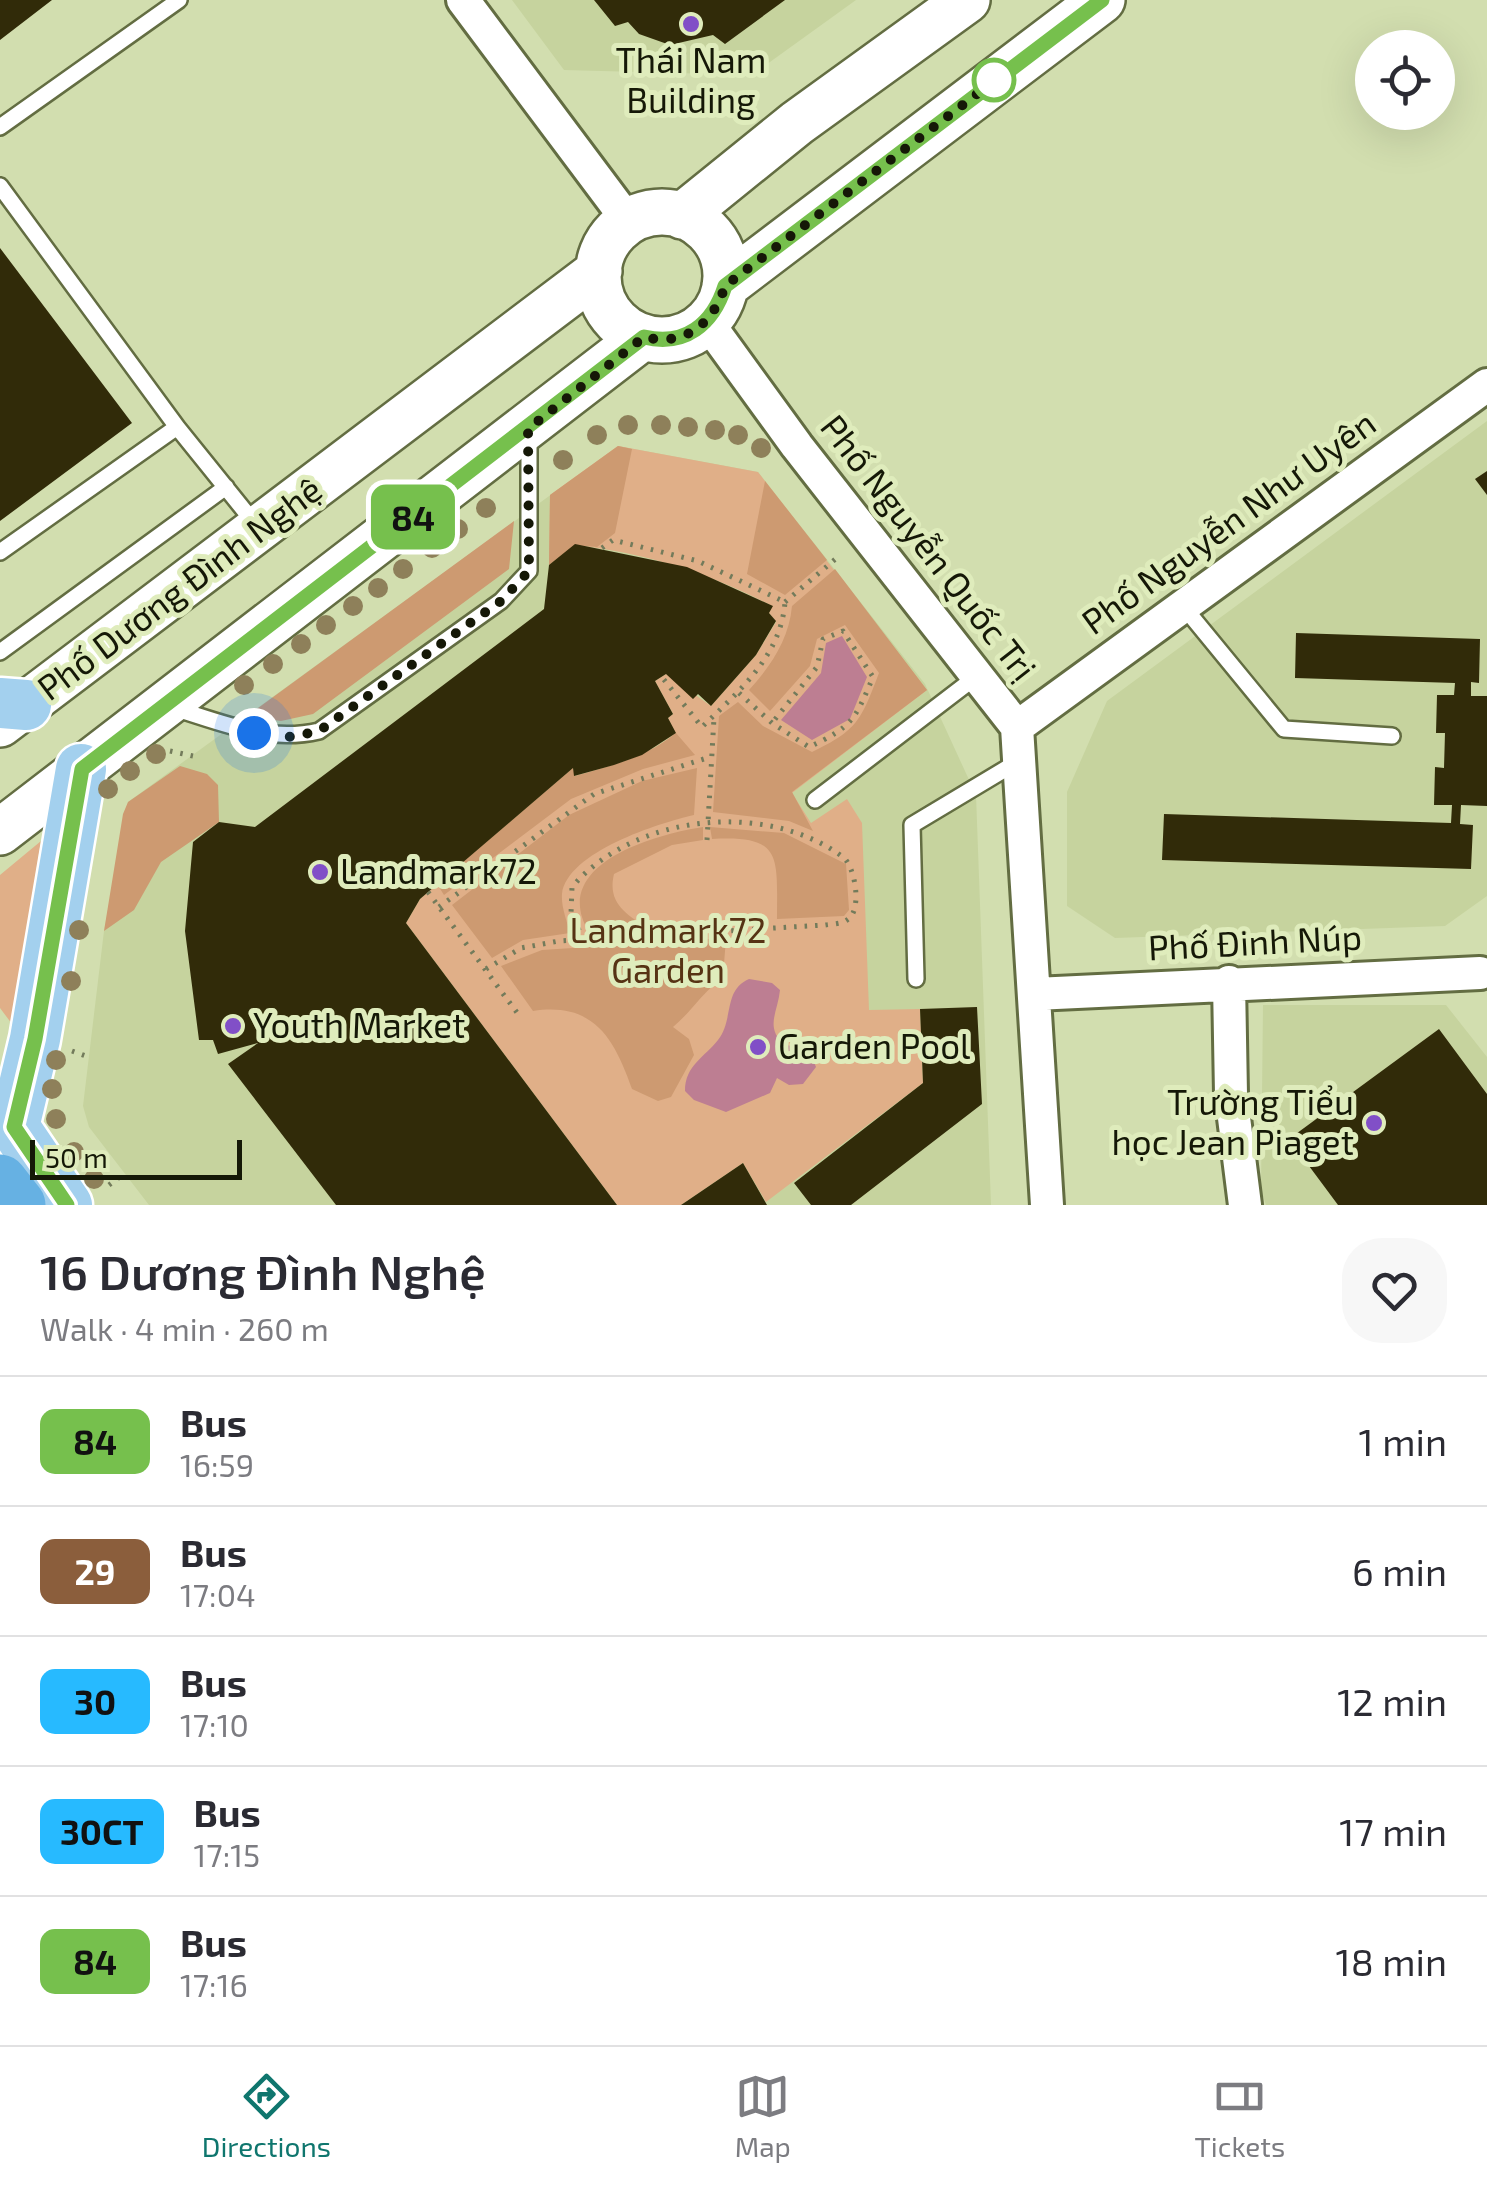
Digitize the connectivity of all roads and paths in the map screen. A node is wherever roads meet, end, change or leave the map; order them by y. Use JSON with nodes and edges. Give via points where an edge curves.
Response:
{"nodes":[{"id":1,"x":179,"y":0,"type":"edge"},
{"id":2,"x":463,"y":0,"type":"edge"},
{"id":3,"x":967,"y":0,"type":"edge"},
{"id":4,"x":1102,"y":0,"type":"edge"},
{"id":5,"x":0,"y":127,"type":"edge"},
{"id":6,"x":0,"y":186,"type":"edge"},
{"id":7,"x":682,"y":216,"type":"junction"},
{"id":8,"x":630,"y":222,"type":"junction"},
{"id":9,"x":599,"y":271,"type":"junction"},
{"id":10,"x":716,"y":304,"type":"junction"},
{"id":11,"x":644,"y":337,"type":"junction"},
{"id":12,"x":1487,"y":385,"type":"edge"},
{"id":13,"x":177,"y":426,"type":"junction"},
{"id":14,"x":528,"y":429,"type":"junction"},
{"id":15,"x":226,"y":487,"type":"junction"},
{"id":16,"x":260,"y":530,"type":"junction"},
{"id":17,"x":602,"y":548,"type":"dead end"},
{"id":18,"x":0,"y":552,"type":"edge"},
{"id":19,"x":840,"y":556,"type":"dead end"},
{"id":20,"x":784,"y":602,"type":"junction"},
{"id":21,"x":1183,"y":606,"type":"junction"},
{"id":22,"x":0,"y":652,"type":"edge"},
{"id":23,"x":662,"y":676,"type":"dead end"},
{"id":24,"x":978,"y":676,"type":"junction"},
{"id":25,"x":738,"y":692,"type":"junction"},
{"id":26,"x":165,"y":705,"type":"junction"},
{"id":27,"x":9,"y":711,"type":"edge"},
{"id":28,"x":715,"y":715,"type":"junction"},
{"id":29,"x":772,"y":723,"type":"junction"},
{"id":30,"x":1018,"y":726,"type":"junction"},
{"id":31,"x":1392,"y":736,"type":"dead end"},
{"id":32,"x":170,"y":751,"type":"dead end"},
{"id":33,"x":193,"y":756,"type":"dead end"},
{"id":34,"x":710,"y":757,"type":"junction"},
{"id":35,"x":1021,"y":760,"type":"junction"},
{"id":36,"x":82,"y":769,"type":"junction"},
{"id":37,"x":815,"y":800,"type":"dead end"},
{"id":38,"x":707,"y":822,"type":"junction"},
{"id":39,"x":0,"y":832,"type":"edge"},
{"id":40,"x":707,"y":840,"type":"dead end"},
{"id":41,"x":428,"y":892,"type":"dead end"},
{"id":42,"x":439,"y":907,"type":"junction"},
{"id":43,"x":737,"y":931,"type":"junction"},
{"id":44,"x":584,"y":940,"type":"junction"},
{"id":45,"x":739,"y":950,"type":"dead end"},
{"id":46,"x":486,"y":969,"type":"junction"},
{"id":47,"x":1485,"y":974,"type":"edge"},
{"id":48,"x":916,"y":979,"type":"dead end"},
{"id":49,"x":1229,"y":982,"type":"junction"},
{"id":50,"x":1034,"y":994,"type":"junction"},
{"id":51,"x":518,"y":1014,"type":"dead end"},
{"id":52,"x":72,"y":1051,"type":"dead end"},
{"id":53,"x":86,"y":1056,"type":"dead end"},
{"id":54,"x":7,"y":1117,"type":"edge"},
{"id":55,"x":125,"y":1174,"type":"dead end"},
{"id":56,"x":0,"y":1182,"type":"edge"},
{"id":57,"x":88,"y":1195,"type":"edge"},
{"id":58,"x":18,"y":1205,"type":"edge"},
{"id":59,"x":1048,"y":1205,"type":"edge"},
{"id":60,"x":1245,"y":1205,"type":"edge"}],
"edges":[{"from":1,"to":5,"type":"lane"},
{"from":2,"to":8,"type":"street"},
{"from":3,"to":7,"type":"main road"},
{"from":4,"to":10,"type":"main road"},
{"from":6,"to":13,"type":"lane"},
{"from":7,"to":8,"type":"main road","via":[[666,212]]},
{"from":7,"to":10,"type":"main road","via":[[706,229],[718,246],[725,265]]},
{"from":8,"to":9,"type":"main road","via":[[609,239]]},
{"from":9,"to":11,"type":"main road","via":[[602,302],[614,319]]},
{"from":9,"to":16,"type":"main road","name":"Phố Dương Đình Nghệ"},
{"from":10,"to":11,"type":"main road","via":[[670,340]]},
{"from":10,"to":24,"type":"street","name":"Phố Nguyễn Quốc Trị","via":[[775,417]]},
{"from":11,"to":14,"type":"main road"},
{"from":12,"to":21,"type":"street","name":"Phố Nguyễn Như Uyên"},
{"from":13,"to":15,"type":"lane"},
{"from":13,"to":18,"type":"lane"},
{"from":14,"to":26,"type":"main road"},
{"from":14,"to":26,"type":"lane","via":[[529,571],[501,601],[319,731],[292,737],[254,733]]},
{"from":15,"to":16,"type":"lane"},
{"from":15,"to":22,"type":"lane"},
{"from":16,"to":27,"type":"main road","name":"Phố Dương Đình Nghệ"},
{"from":17,"to":20,"type":"path","via":[[613,540],[698,561]]},
{"from":19,"to":20,"type":"path"},
{"from":20,"to":25,"type":"path","via":[[783,623],[765,662]]},
{"from":21,"to":30,"type":"street","name":"Phố Nguyễn Như Uyên"},
{"from":21,"to":31,"type":"lane","via":[[1284,729]]},
{"from":23,"to":28,"type":"path","via":[[702,728]]},
{"from":24,"to":30,"type":"street","name":"Phố Nguyễn Quốc Trị"},
{"from":24,"to":37,"type":"lane"},
{"from":25,"to":28,"type":"path"},
{"from":25,"to":29,"type":"path"},
{"from":26,"to":36,"type":"main road"},
{"from":28,"to":34,"type":"path"},
{"from":29,"to":29,"type":"path","via":[[809,747],[855,720],[873,678],[844,630],[823,640],[816,667]]},
{"from":30,"to":35,"type":"street","name":"Phố Nguyễn Quốc Trị"},
{"from":32,"to":33,"type":"path"},
{"from":34,"to":38,"type":"path"},
{"from":34,"to":42,"type":"path","via":[[594,794]]},
{"from":35,"to":48,"type":"lane","via":[[912,825]]},
{"from":35,"to":50,"type":"street","name":"Phố Nguyễn Quốc Trị"},
{"from":36,"to":39,"type":"main road"},
{"from":36,"to":54,"type":"main road","via":[[35,1039]]},
{"from":38,"to":40,"type":"path"},
{"from":38,"to":43,"type":"path","via":[[774,824],[845,858],[854,871],[848,920]]},
{"from":38,"to":44,"type":"path","via":[[678,826],[587,869],[572,886],[571,914]]},
{"from":41,"to":42,"type":"path"},
{"from":42,"to":46,"type":"path"},
{"from":43,"to":44,"type":"path"},
{"from":43,"to":45,"type":"path"},
{"from":44,"to":46,"type":"path","via":[[521,948]]},
{"from":46,"to":51,"type":"path"},
{"from":47,"to":49,"type":"street","name":"Phố Đinh Núp"},
{"from":49,"to":50,"type":"street","name":"Phố Đinh Núp"},
{"from":49,"to":60,"type":"street","via":[[1231,1094]]},
{"from":50,"to":59,"type":"street","name":"Phố Nguyễn Quốc Trị"},
{"from":52,"to":53,"type":"path"},
{"from":54,"to":57,"type":"main road"},
{"from":55,"to":57,"type":"path"},
{"from":56,"to":58,"type":"highway"}]}
